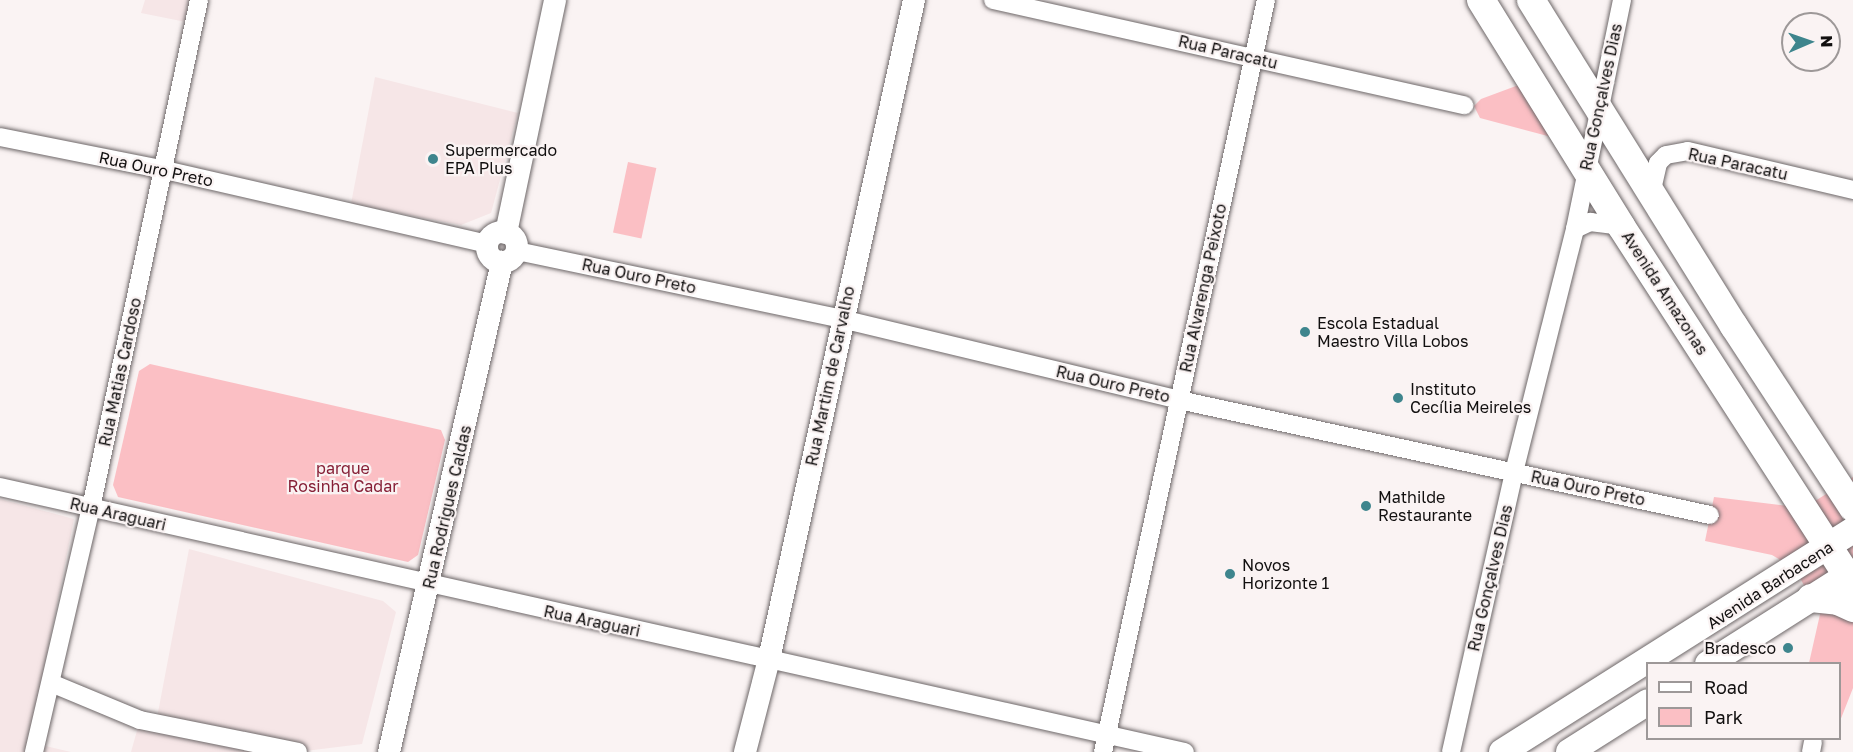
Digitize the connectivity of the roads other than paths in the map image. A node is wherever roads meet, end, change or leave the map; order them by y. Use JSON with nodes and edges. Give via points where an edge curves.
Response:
{"nodes":[{"id":1,"x":199,"y":0,"type":"edge"},
{"id":2,"x":555,"y":0,"type":"edge"},
{"id":3,"x":914,"y":0,"type":"edge"},
{"id":4,"x":993,"y":0,"type":"edge"},
{"id":5,"x":1266,"y":0,"type":"edge"},
{"id":6,"x":1481,"y":0,"type":"edge"},
{"id":7,"x":1531,"y":0,"type":"edge"},
{"id":8,"x":1622,"y":0,"type":"edge"},
{"id":9,"x":1254,"y":58,"type":"junction"},
{"id":10,"x":1464,"y":105,"type":"dead end"},
{"id":11,"x":1599,"y":106,"type":"junction"},
{"id":12,"x":0,"y":137,"type":"edge"},
{"id":13,"x":1586,"y":169,"type":"junction"},
{"id":14,"x":165,"y":170,"type":"junction"},
{"id":15,"x":1853,"y":190,"type":"edge"},
{"id":16,"x":1651,"y":194,"type":"junction"},
{"id":17,"x":1621,"y":226,"type":"junction"},
{"id":18,"x":1575,"y":230,"type":"junction"},
{"id":19,"x":503,"y":247,"type":"junction"},
{"id":20,"x":842,"y":319,"type":"junction"},
{"id":21,"x":1179,"y":400,"type":"junction"},
{"id":22,"x":1514,"y":472,"type":"junction"},
{"id":23,"x":1840,"y":474,"type":"edge"},
{"id":24,"x":0,"y":487,"type":"edge"},
{"id":25,"x":91,"y":508,"type":"junction"},
{"id":26,"x":1853,"y":508,"type":"edge"},
{"id":27,"x":1710,"y":515,"type":"dead end"},
{"id":28,"x":1853,"y":530,"type":"edge"},
{"id":29,"x":1828,"y":548,"type":"junction"},
{"id":30,"x":1851,"y":577,"type":"edge"},
{"id":31,"x":428,"y":585,"type":"junction"},
{"id":32,"x":1811,"y":598,"type":"junction"},
{"id":33,"x":1853,"y":608,"type":"edge"},
{"id":34,"x":769,"y":659,"type":"junction"},
{"id":35,"x":1710,"y":662,"type":"edge"},
{"id":36,"x":51,"y":683,"type":"junction"},
{"id":37,"x":1646,"y":703,"type":"edge"},
{"id":38,"x":1105,"y":743,"type":"edge"},
{"id":39,"x":32,"y":749,"type":"edge"},
{"id":40,"x":298,"y":752,"type":"edge"},
{"id":41,"x":389,"y":752,"type":"edge"},
{"id":42,"x":745,"y":752,"type":"edge"},
{"id":43,"x":1185,"y":752,"type":"edge"},
{"id":44,"x":1451,"y":752,"type":"edge"},
{"id":45,"x":1502,"y":752,"type":"edge"},
{"id":46,"x":1569,"y":752,"type":"edge"}],
"edges":[{"from":1,"to":14,"type":"street","name":"Rua Matias Cardoso"},
{"from":2,"to":19,"type":"street","name":"Rua Rodrigues Caldas"},
{"from":3,"to":20,"type":"street","name":"Rua Martim de Carvalho"},
{"from":4,"to":9,"type":"street","name":"Rua Paracatu"},
{"from":5,"to":9,"type":"street","name":"Rua Alvarenga Peixoto"},
{"from":6,"to":13,"type":"main road","name":"Avenida Amazonas"},
{"from":7,"to":11,"type":"main road"},
{"from":8,"to":11,"type":"street","name":"Rua Gonçalves Dias"},
{"from":9,"to":10,"type":"street","name":"Rua Paracatu"},
{"from":9,"to":21,"type":"street","name":"Rua Alvarenga Peixoto"},
{"from":11,"to":13,"type":"street","name":"Rua Gonçalves Dias"},
{"from":11,"to":16,"type":"main road"},
{"from":12,"to":14,"type":"street","name":"Rua Ouro Preto"},
{"from":13,"to":17,"type":"main road","name":"Avenida Amazonas"},
{"from":13,"to":18,"type":"street","name":"Rua Gonçalves Dias"},
{"from":14,"to":19,"type":"street","name":"Rua Ouro Preto"},
{"from":14,"to":25,"type":"street","name":"Rua Matias Cardoso"},
{"from":15,"to":16,"type":"street","name":"Rua Paracatu","via":[[1688,151],[1675,152],[1658,163]]},
{"from":16,"to":23,"type":"main road"},
{"from":17,"to":18,"type":"street","via":[[1590,222]]},
{"from":17,"to":29,"type":"main road","name":"Avenida Amazonas"},
{"from":18,"to":22,"type":"street","name":"Rua Gonçalves Dias"},
{"from":19,"to":20,"type":"street","name":"Rua Ouro Preto"},
{"from":19,"to":31,"type":"street","name":"Rua Rodrigues Caldas"},
{"from":20,"to":21,"type":"street","name":"Rua Ouro Preto"},
{"from":20,"to":34,"type":"street","name":"Rua Martim de Carvalho"},
{"from":21,"to":22,"type":"street","name":"Rua Ouro Preto"},
{"from":21,"to":38,"type":"street","name":"Rua Alvarenga Peixoto"},
{"from":22,"to":27,"type":"street","name":"Rua Ouro Preto"},
{"from":22,"to":44,"type":"street","name":"Rua Gonçalves Dias"},
{"from":23,"to":26,"type":"main road"},
{"from":24,"to":25,"type":"street","name":"Rua Araguari"},
{"from":25,"to":31,"type":"street","name":"Rua Araguari"},
{"from":25,"to":36,"type":"street","name":"Rua Matias Cardoso"},
{"from":28,"to":29,"type":"main road","name":"Avenida Barbacena"},
{"from":29,"to":30,"type":"main road","name":"Avenida Amazonas"},
{"from":29,"to":45,"type":"main road","name":"Avenida Barbacena"},
{"from":30,"to":32,"type":"main road","name":"Avenida Barbacena"},
{"from":31,"to":34,"type":"street","name":"Rua Araguari"},
{"from":31,"to":41,"type":"street","name":"Rua Rodrigues Caldas"},
{"from":32,"to":33,"type":"main road","via":[[1838,601]]},
{"from":32,"to":35,"type":"main road","name":"Avenida Barbacena"},
{"from":34,"to":38,"type":"street","name":"Rua Araguari"},
{"from":34,"to":42,"type":"street","name":"Rua Martim de Carvalho"},
{"from":36,"to":39,"type":"street","name":"Rua Matias Cardoso"},
{"from":36,"to":40,"type":"street","via":[[140,720]]},
{"from":37,"to":46,"type":"main road"},
{"from":38,"to":43,"type":"street","name":"Rua Araguari"}]}
